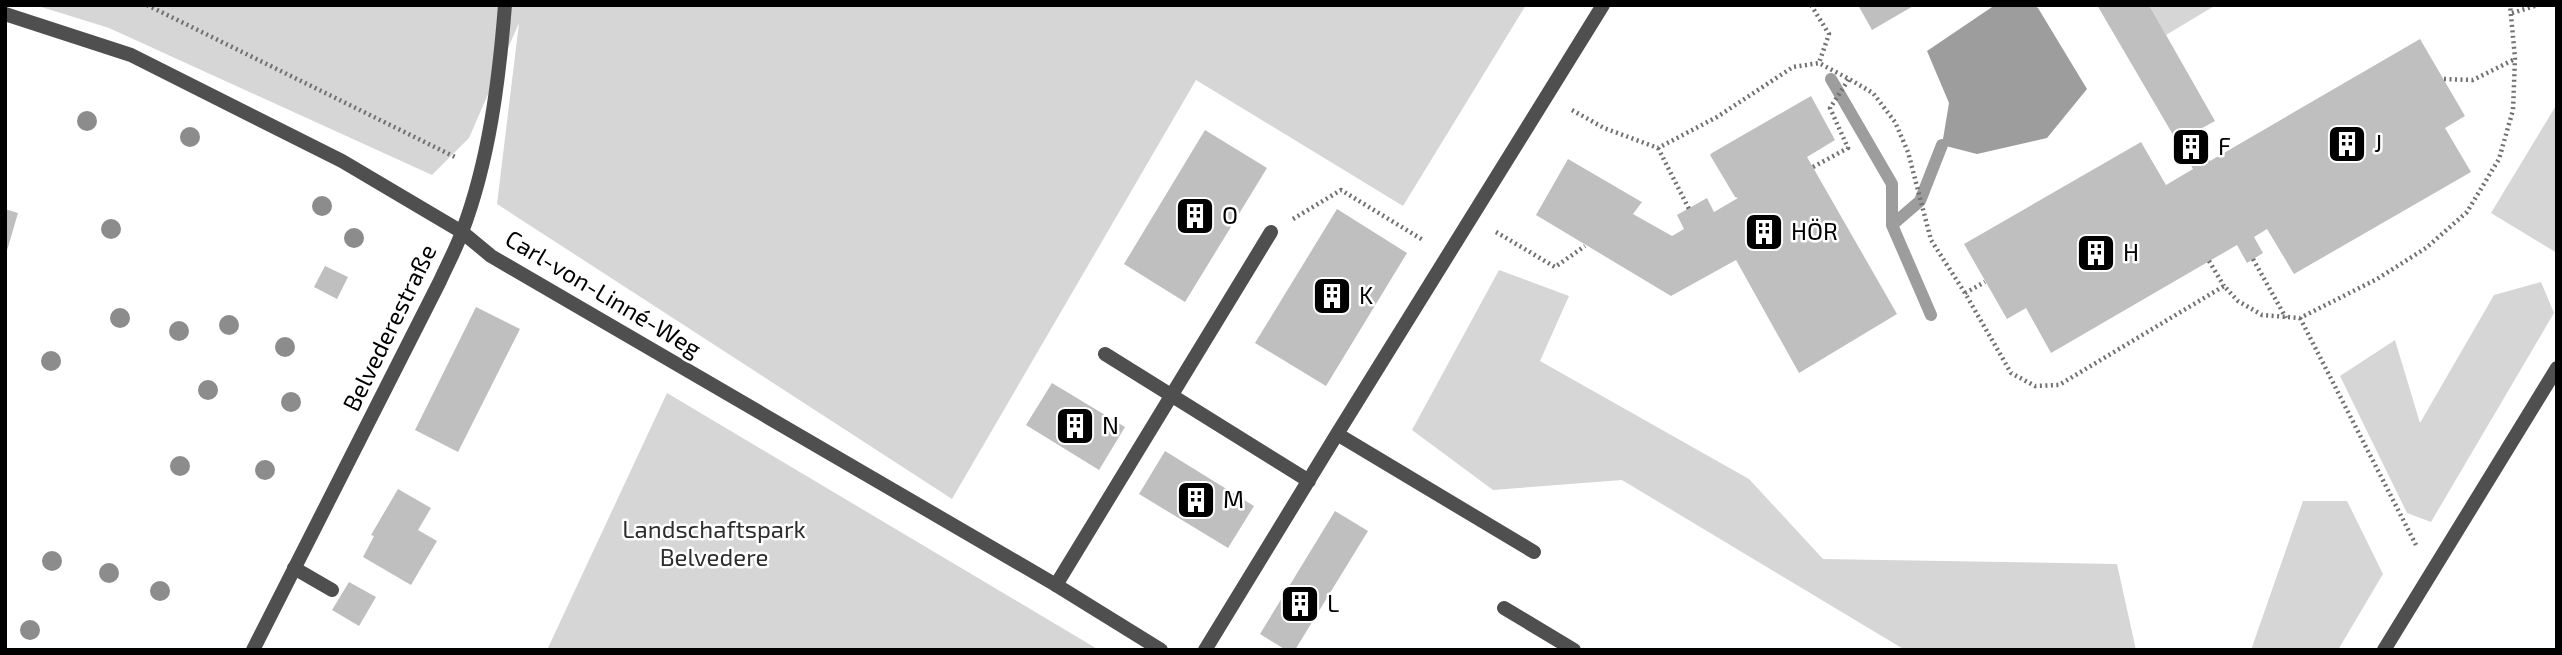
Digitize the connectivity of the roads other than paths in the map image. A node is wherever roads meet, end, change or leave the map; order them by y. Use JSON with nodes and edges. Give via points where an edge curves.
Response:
{"nodes":[{"id":1,"x":505,"y":5,"type":"edge"},
{"id":2,"x":1603,"y":5,"type":"edge"},
{"id":3,"x":5,"y":14,"type":"edge"},
{"id":4,"x":462,"y":232,"type":"junction"},
{"id":5,"x":1271,"y":232,"type":"road end"},
{"id":6,"x":1105,"y":354,"type":"dead end"},
{"id":7,"x":2557,"y":368,"type":"edge"},
{"id":8,"x":1171,"y":395,"type":"junction"},
{"id":9,"x":1337,"y":434,"type":"junction"},
{"id":10,"x":1309,"y":481,"type":"junction"},
{"id":11,"x":1534,"y":552,"type":"dead end"},
{"id":12,"x":294,"y":568,"type":"junction"},
{"id":13,"x":1056,"y":585,"type":"junction"},
{"id":14,"x":332,"y":590,"type":"dead end"},
{"id":15,"x":1504,"y":608,"type":"dead end"},
{"id":16,"x":253,"y":650,"type":"edge"},
{"id":17,"x":1161,"y":650,"type":"edge"},
{"id":18,"x":1205,"y":650,"type":"edge"},
{"id":19,"x":1574,"y":650,"type":"edge"},
{"id":20,"x":2384,"y":650,"type":"edge"}],
"edges":[{"from":1,"to":4,"type":"street","name":"Belvederestraße","via":[[500,64],[481,170]]},
{"from":2,"to":9,"type":"street"},
{"from":3,"to":4,"type":"street","name":"Carl-von-Linné-Weg","via":[[131,55],[342,161]]},
{"from":4,"to":12,"type":"street","name":"Belvederestraße"},
{"from":4,"to":13,"type":"street","name":"Carl-von-Linné-Weg","via":[[491,256]]},
{"from":5,"to":8,"type":"street"},
{"from":6,"to":8,"type":"street"},
{"from":7,"to":20,"type":"street"},
{"from":8,"to":10,"type":"street"},
{"from":8,"to":13,"type":"street"},
{"from":9,"to":10,"type":"street"},
{"from":9,"to":11,"type":"street"},
{"from":10,"to":18,"type":"street"},
{"from":12,"to":14,"type":"street"},
{"from":12,"to":16,"type":"street","name":"Belvederestraße"},
{"from":13,"to":17,"type":"street","name":"Carl-von-Linné-Weg"},
{"from":15,"to":19,"type":"street"}]}
